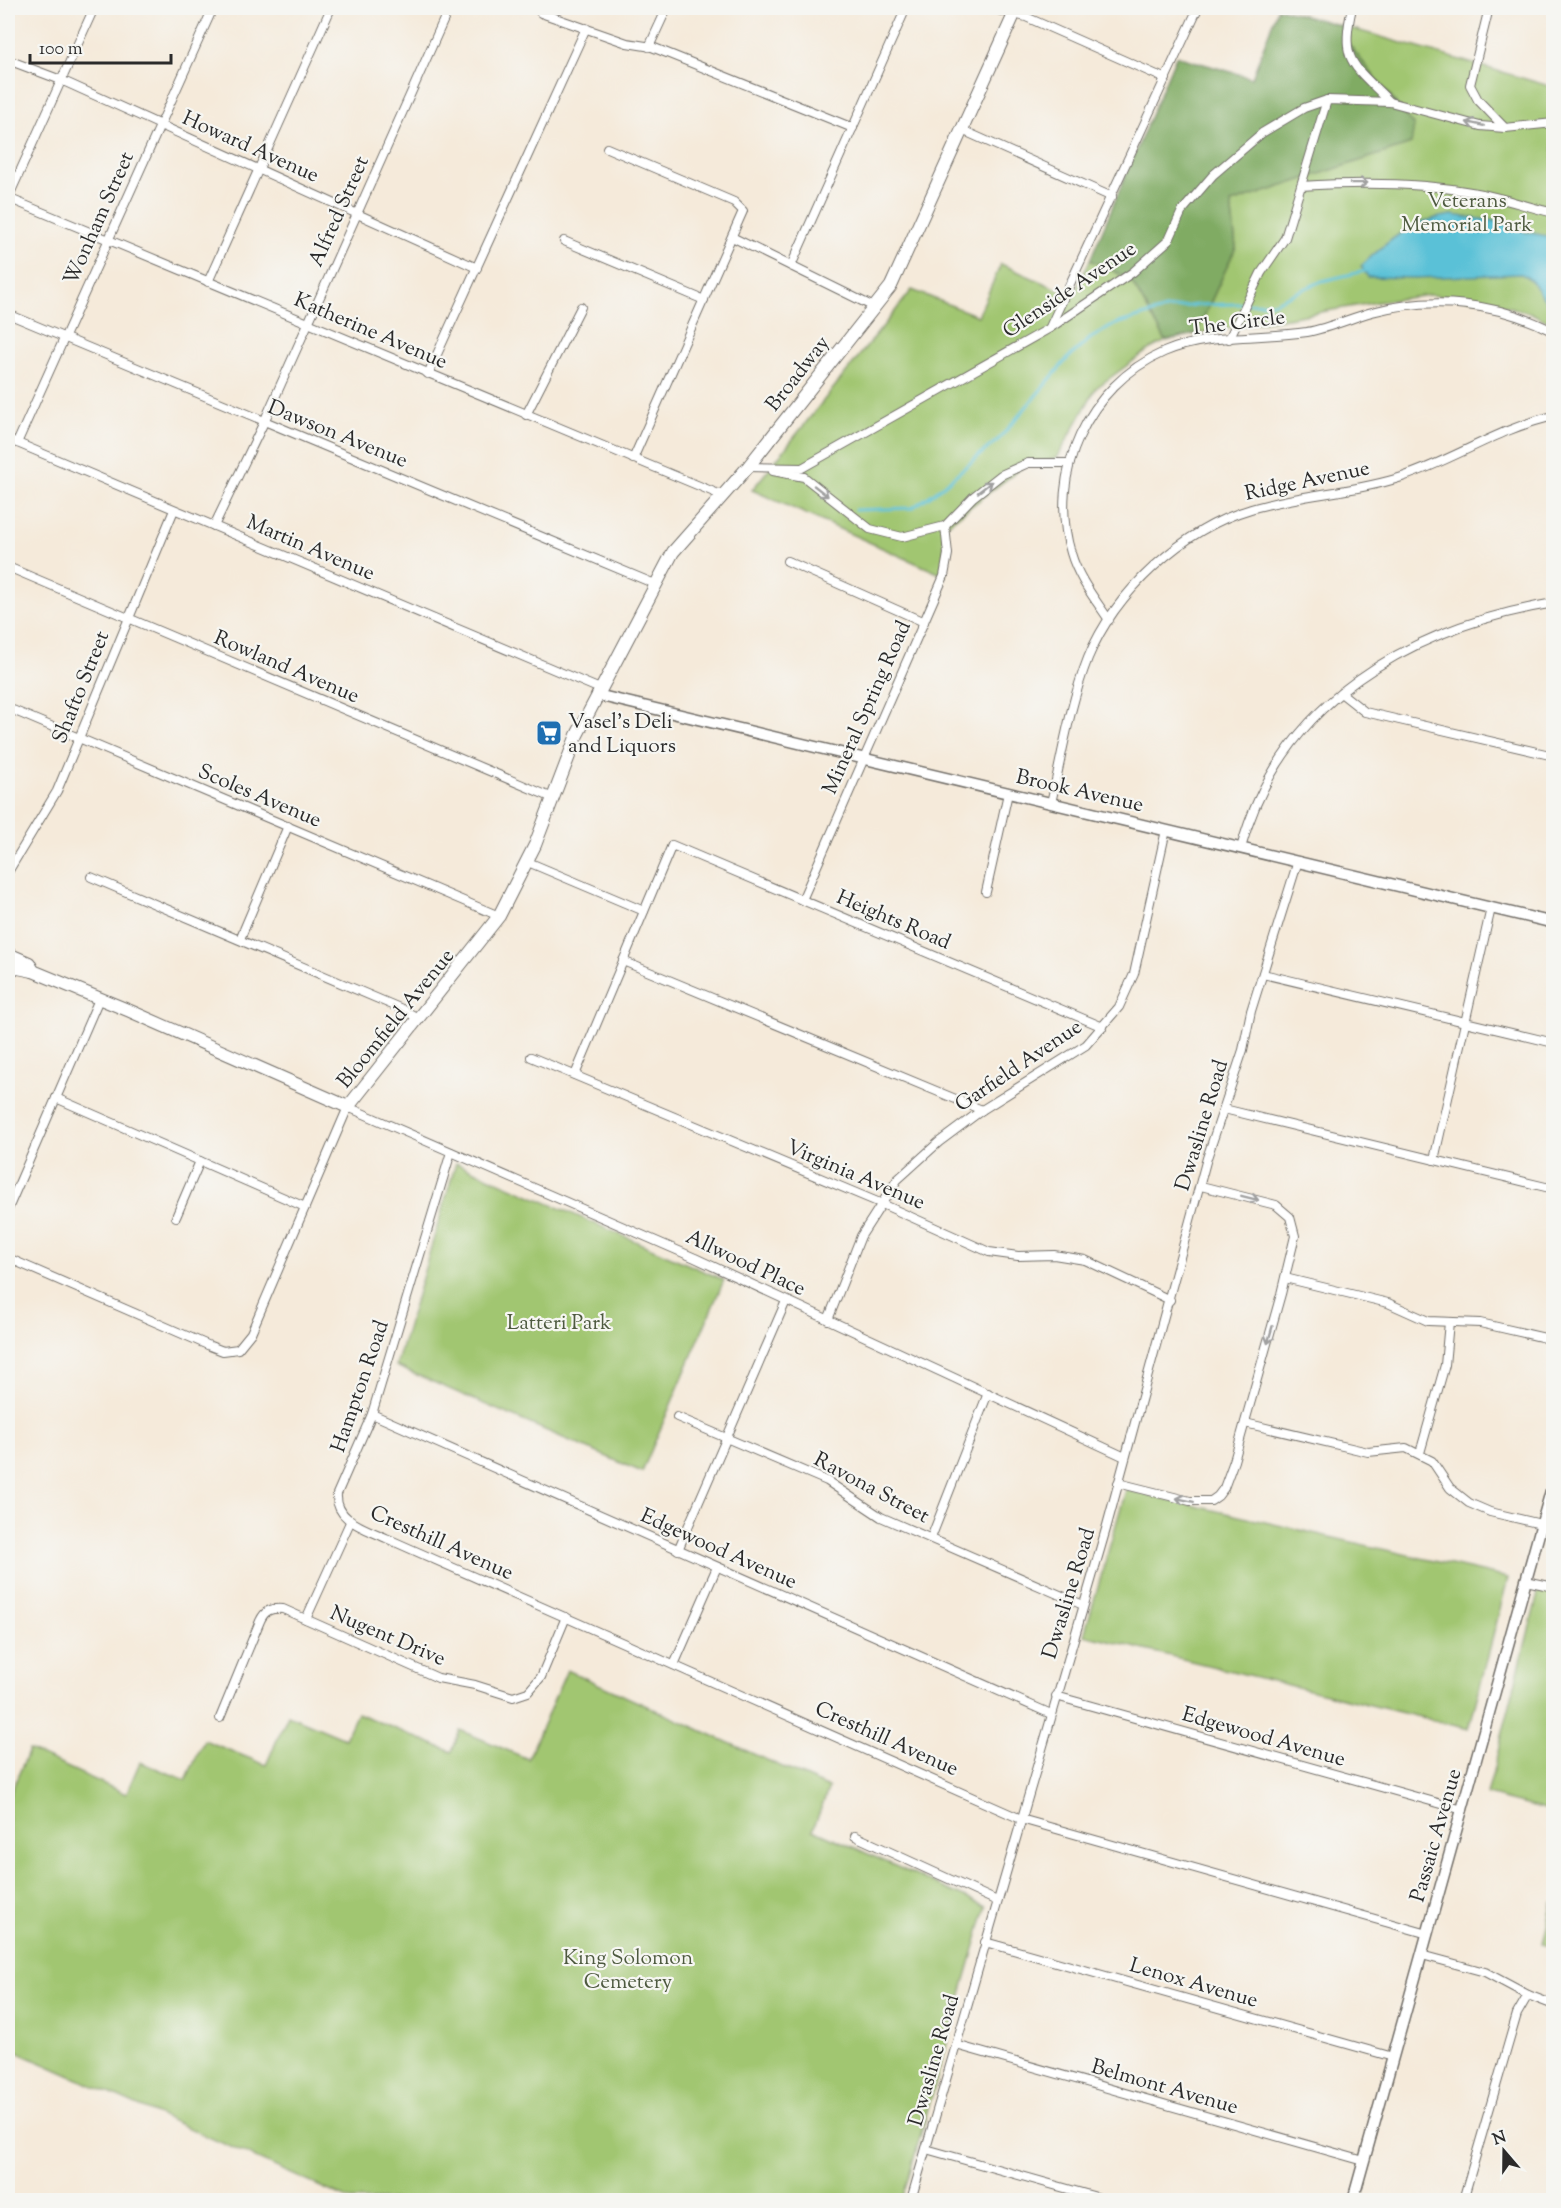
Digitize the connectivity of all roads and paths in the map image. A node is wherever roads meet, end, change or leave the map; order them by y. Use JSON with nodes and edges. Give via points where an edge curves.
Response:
{"nodes":[{"id":1,"x":94,"y":8,"type":"edge"},
{"id":2,"x":213,"y":8,"type":"edge"},
{"id":3,"x":331,"y":8,"type":"edge"},
{"id":4,"x":449,"y":8,"type":"edge"},
{"id":5,"x":537,"y":8,"type":"edge"},
{"id":6,"x":667,"y":8,"type":"edge"},
{"id":7,"x":906,"y":8,"type":"edge"},
{"id":8,"x":989,"y":8,"type":"edge"},
{"id":9,"x":1198,"y":8,"type":"edge"},
{"id":10,"x":1352,"y":8,"type":"edge"},
{"id":11,"x":1489,"y":8,"type":"edge"},
{"id":12,"x":1015,"y":11,"type":"edge"},
{"id":13,"x":586,"y":28,"type":"junction"},
{"id":14,"x":649,"y":46,"type":"junction"},
{"id":15,"x":8,"y":60,"type":"edge"},
{"id":16,"x":1166,"y":78,"type":"junction"},
{"id":17,"x":61,"y":80,"type":"junction"},
{"id":18,"x":1327,"y":100,"type":"junction"},
{"id":19,"x":1390,"y":102,"type":"junction"},
{"id":20,"x":1554,"y":123,"type":"edge"},
{"id":21,"x":160,"y":124,"type":"junction"},
{"id":22,"x":853,"y":128,"type":"junction"},
{"id":23,"x":1505,"y":128,"type":"junction"},
{"id":24,"x":962,"y":130,"type":"junction"},
{"id":25,"x":607,"y":148,"type":"dead end"},
{"id":26,"x":258,"y":169,"type":"junction"},
{"id":27,"x":1301,"y":186,"type":"junction"},
{"id":28,"x":1112,"y":197,"type":"junction"},
{"id":29,"x":8,"y":198,"type":"edge"},
{"id":30,"x":1554,"y":213,"type":"edge"},
{"id":31,"x":357,"y":214,"type":"junction"},
{"id":32,"x":732,"y":237,"type":"junction"},
{"id":33,"x":108,"y":240,"type":"junction"},
{"id":34,"x":564,"y":241,"type":"dead end"},
{"id":35,"x":791,"y":266,"type":"junction"},
{"id":36,"x":477,"y":268,"type":"junction"},
{"id":37,"x":208,"y":282,"type":"junction"},
{"id":38,"x":704,"y":300,"type":"junction"},
{"id":39,"x":581,"y":307,"type":"dead end"},
{"id":40,"x":874,"y":307,"type":"junction"},
{"id":41,"x":8,"y":315,"type":"edge"},
{"id":42,"x":307,"y":323,"type":"junction"},
{"id":43,"x":1050,"y":328,"type":"junction"},
{"id":44,"x":1554,"y":332,"type":"edge"},
{"id":45,"x":64,"y":338,"type":"junction"},
{"id":46,"x":1229,"y":339,"type":"junction"},
{"id":47,"x":428,"y":374,"type":"junction"},
{"id":48,"x":526,"y":415,"type":"junction"},
{"id":49,"x":1554,"y":416,"type":"edge"},
{"id":50,"x":264,"y":422,"type":"junction"},
{"id":51,"x":8,"y":439,"type":"edge"},
{"id":52,"x":17,"y":443,"type":"junction"},
{"id":53,"x":633,"y":459,"type":"junction"},
{"id":54,"x":1070,"y":463,"type":"junction"},
{"id":55,"x":748,"y":467,"type":"junction"},
{"id":56,"x":721,"y":495,"type":"junction"},
{"id":57,"x":174,"y":510,"type":"junction"},
{"id":58,"x":214,"y":526,"type":"junction"},
{"id":59,"x":945,"y":526,"type":"junction"},
{"id":60,"x":787,"y":561,"type":"dead end"},
{"id":61,"x":8,"y":567,"type":"edge"},
{"id":62,"x":655,"y":584,"type":"junction"},
{"id":63,"x":1554,"y":603,"type":"edge"},
{"id":64,"x":128,"y":619,"type":"junction"},
{"id":65,"x":1108,"y":620,"type":"junction"},
{"id":66,"x":924,"y":622,"type":"junction"},
{"id":67,"x":599,"y":692,"type":"junction"},
{"id":68,"x":1341,"y":693,"type":"junction"},
{"id":69,"x":8,"y":708,"type":"edge"},
{"id":70,"x":79,"y":738,"type":"junction"},
{"id":71,"x":574,"y":742,"type":"joint"},
{"id":72,"x":1554,"y":756,"type":"edge"},
{"id":73,"x":863,"y":758,"type":"junction"},
{"id":74,"x":1008,"y":793,"type":"junction"},
{"id":75,"x":553,"y":798,"type":"junction"},
{"id":76,"x":1050,"y":803,"type":"junction"},
{"id":77,"x":288,"y":826,"type":"junction"},
{"id":78,"x":1166,"y":830,"type":"junction"},
{"id":79,"x":1240,"y":848,"type":"junction"},
{"id":80,"x":1298,"y":861,"type":"junction"},
{"id":81,"x":528,"y":862,"type":"junction"},
{"id":82,"x":8,"y":872,"type":"edge"},
{"id":83,"x":92,"y":877,"type":"dead end"},
{"id":84,"x":986,"y":892,"type":"dead end"},
{"id":85,"x":802,"y":900,"type":"junction"},
{"id":86,"x":1491,"y":908,"type":"junction"},
{"id":87,"x":644,"y":910,"type":"junction"},
{"id":88,"x":499,"y":916,"type":"junction"},
{"id":89,"x":1554,"y":923,"type":"edge"},
{"id":90,"x":240,"y":939,"type":"junction"},
{"id":91,"x":8,"y":954,"type":"edge"},
{"id":92,"x":623,"y":961,"type":"junction"},
{"id":93,"x":8,"y":966,"type":"edge"},
{"id":94,"x":33,"y":971,"type":"junction"},
{"id":95,"x":1263,"y":974,"type":"junction"},
{"id":96,"x":99,"y":999,"type":"junction"},
{"id":97,"x":418,"y":1018,"type":"junction"},
{"id":98,"x":1465,"y":1022,"type":"junction"},
{"id":99,"x":1102,"y":1027,"type":"junction"},
{"id":100,"x":1554,"y":1043,"type":"edge"},
{"id":101,"x":531,"y":1057,"type":"dead end"},
{"id":102,"x":575,"y":1075,"type":"junction"},
{"id":103,"x":56,"y":1098,"type":"junction"},
{"id":104,"x":348,"y":1107,"type":"junction"},
{"id":105,"x":1224,"y":1109,"type":"junction"},
{"id":106,"x":982,"y":1110,"type":"junction"},
{"id":107,"x":451,"y":1152,"type":"junction"},
{"id":108,"x":1434,"y":1160,"type":"junction"},
{"id":109,"x":200,"y":1161,"type":"junction"},
{"id":110,"x":1201,"y":1186,"type":"junction"},
{"id":111,"x":1554,"y":1189,"type":"edge"},
{"id":112,"x":880,"y":1203,"type":"junction"},
{"id":113,"x":305,"y":1207,"type":"junction"},
{"id":114,"x":8,"y":1209,"type":"edge"},
{"id":115,"x":176,"y":1217,"type":"dead end"},
{"id":116,"x":8,"y":1258,"type":"edge"},
{"id":117,"x":1285,"y":1278,"type":"junction"},
{"id":118,"x":1170,"y":1300,"type":"junction"},
{"id":119,"x":786,"y":1301,"type":"junction"},
{"id":120,"x":828,"y":1320,"type":"junction"},
{"id":121,"x":1449,"y":1322,"type":"junction"},
{"id":122,"x":1554,"y":1340,"type":"edge"},
{"id":123,"x":988,"y":1393,"type":"junction"},
{"id":124,"x":372,"y":1414,"type":"junction"},
{"id":125,"x":677,"y":1417,"type":"dead end"},
{"id":126,"x":1245,"y":1423,"type":"junction"},
{"id":127,"x":727,"y":1437,"type":"junction"},
{"id":128,"x":1420,"y":1453,"type":"junction"},
{"id":129,"x":1125,"y":1457,"type":"junction"},
{"id":130,"x":1554,"y":1480,"type":"edge"},
{"id":131,"x":1118,"y":1483,"type":"junction"},
{"id":132,"x":351,"y":1520,"type":"junction"},
{"id":133,"x":1541,"y":1524,"type":"junction"},
{"id":134,"x":931,"y":1538,"type":"junction"},
{"id":135,"x":678,"y":1550,"type":"junction"},
{"id":136,"x":717,"y":1567,"type":"junction"},
{"id":137,"x":1526,"y":1581,"type":"junction"},
{"id":138,"x":1554,"y":1587,"type":"edge"},
{"id":139,"x":1083,"y":1605,"type":"junction"},
{"id":140,"x":566,"y":1617,"type":"junction"},
{"id":141,"x":306,"y":1619,"type":"junction"},
{"id":142,"x":674,"y":1665,"type":"junction"},
{"id":143,"x":1056,"y":1696,"type":"junction"},
{"id":144,"x":1051,"y":1714,"type":"junction"},
{"id":145,"x":220,"y":1718,"type":"dead end"},
{"id":146,"x":1463,"y":1810,"type":"junction"},
{"id":147,"x":1021,"y":1819,"type":"junction"},
{"id":148,"x":855,"y":1836,"type":"dead end"},
{"id":149,"x":997,"y":1902,"type":"junction"},
{"id":150,"x":1428,"y":1934,"type":"junction"},
{"id":151,"x":985,"y":1942,"type":"junction"},
{"id":152,"x":1422,"y":1955,"type":"junction"},
{"id":153,"x":1528,"y":1995,"type":"junction"},
{"id":154,"x":1554,"y":2005,"type":"edge"},
{"id":155,"x":956,"y":2045,"type":"junction"},
{"id":156,"x":1393,"y":2057,"type":"junction"},
{"id":157,"x":926,"y":2149,"type":"junction"},
{"id":158,"x":1364,"y":2161,"type":"junction"},
{"id":159,"x":911,"y":2200,"type":"edge"},
{"id":160,"x":1107,"y":2200,"type":"edge"},
{"id":161,"x":1353,"y":2200,"type":"edge"},
{"id":162,"x":1463,"y":2200,"type":"edge"}],
"edges":[{"from":1,"to":17,"type":"street"},
{"from":2,"to":21,"type":"street","name":"Wonham Street"},
{"from":3,"to":26,"type":"street"},
{"from":4,"to":31,"type":"street","name":"Alfred Street"},
{"from":5,"to":13,"type":"street","via":[[541,13]]},
{"from":6,"to":14,"type":"street"},
{"from":7,"to":22,"type":"street"},
{"from":8,"to":12,"type":"street"},
{"from":9,"to":16,"type":"street"},
{"from":10,"to":19,"type":"street","via":[[1346,38],[1350,56]]},
{"from":11,"to":23,"type":"street","via":[[1470,85],[1478,100]]},
{"from":12,"to":16,"type":"street"},
{"from":12,"to":24,"type":"main road","name":"Broadway"},
{"from":13,"to":14,"type":"street","via":[[627,43]]},
{"from":13,"to":36,"type":"street"},
{"from":14,"to":22,"type":"street"},
{"from":15,"to":17,"type":"street","name":"Howard Avenue"},
{"from":16,"to":28,"type":"street"},
{"from":17,"to":21,"type":"street","name":"Howard Avenue"},
{"from":17,"to":29,"type":"street"},
{"from":18,"to":19,"type":"street","name":"Glenside Avenue"},
{"from":18,"to":27,"type":"street"},
{"from":18,"to":43,"type":"street","name":"Glenside Avenue","via":[[1282,120],[1239,150],[1182,211],[1169,240],[1133,272]]},
{"from":23,"to":19,"type":"street","name":"Glenside Avenue","one_way":true,"via":[[1480,126]]},
{"from":20,"to":23,"type":"street","name":"Glenside Avenue"},
{"from":21,"to":26,"type":"street","name":"Howard Avenue"},
{"from":21,"to":33,"type":"street","name":"Wonham Street"},
{"from":22,"to":35,"type":"street"},
{"from":24,"to":28,"type":"street"},
{"from":24,"to":40,"type":"main road","name":"Broadway","via":[[898,273]]},
{"from":25,"to":32,"type":"street","via":[[738,205],[742,214]]},
{"from":26,"to":31,"type":"street","name":"Howard Avenue"},
{"from":26,"to":37,"type":"street"},
{"from":27,"to":30,"type":"street","one_way":true,"via":[[1360,182],[1420,185],[1477,193]]},
{"from":27,"to":46,"type":"street","via":[[1285,238],[1261,273]]},
{"from":28,"to":43,"type":"street"},
{"from":29,"to":33,"type":"street","name":"Katherine Avenue"},
{"from":31,"to":36,"type":"street","name":"Howard Avenue"},
{"from":31,"to":42,"type":"street","name":"Alfred Street"},
{"from":32,"to":35,"type":"street"},
{"from":32,"to":38,"type":"street"},
{"from":33,"to":37,"type":"street","name":"Katherine Avenue"},
{"from":33,"to":45,"type":"street","name":"Wonham Street"},
{"from":34,"to":38,"type":"street"},
{"from":35,"to":40,"type":"street"},
{"from":36,"to":47,"type":"street"},
{"from":37,"to":42,"type":"street","name":"Katherine Avenue"},
{"from":38,"to":53,"type":"street"},
{"from":39,"to":48,"type":"street"},
{"from":40,"to":55,"type":"main road","name":"Broadway"},
{"from":41,"to":45,"type":"street","name":"Dawson Avenue"},
{"from":42,"to":47,"type":"street","name":"Katherine Avenue"},
{"from":42,"to":50,"type":"street","name":"Alfred Street"},
{"from":43,"to":55,"type":"street","name":"Glenside Avenue","via":[[802,468]]},
{"from":44,"to":46,"type":"street","name":"The Circle","via":[[1494,310],[1422,303],[1371,312],[1309,332]]},
{"from":45,"to":50,"type":"street","name":"Dawson Avenue"},
{"from":45,"to":52,"type":"street","name":"Wonham Street"},
{"from":46,"to":54,"type":"street","name":"The Circle","via":[[1174,349],[1132,371],[1092,412]]},
{"from":47,"to":48,"type":"street","name":"Katherine Avenue"},
{"from":48,"to":53,"type":"street","name":"Katherine Avenue"},
{"from":49,"to":65,"type":"street","name":"Ridge Avenue","via":[[1494,435],[1402,477],[1287,499],[1235,514],[1169,554],[1128,593]]},
{"from":50,"to":58,"type":"street","name":"Alfred Street"},
{"from":50,"to":62,"type":"street","name":"Dawson Avenue"},
{"from":51,"to":52,"type":"street","name":"Martin Avenue"},
{"from":52,"to":57,"type":"street","name":"Martin Avenue"},
{"from":53,"to":56,"type":"street","name":"Katherine Avenue"},
{"from":59,"to":54,"type":"street","one_way":true,"via":[[1001,475],[1028,463]]},
{"from":54,"to":65,"type":"street","name":"The Circle","via":[[1065,498],[1067,537],[1082,578]]},
{"from":55,"to":56,"type":"main road","name":"Broadway"},
{"from":55,"to":59,"type":"street","one_way":true,"via":[[804,477],[870,529],[902,537]]},
{"from":56,"to":62,"type":"main road","name":"Broadway","via":[[674,552]]},
{"from":57,"to":58,"type":"street","name":"Martin Avenue"},
{"from":57,"to":64,"type":"street","name":"Shafto Street"},
{"from":58,"to":67,"type":"street","name":"Martin Avenue"},
{"from":59,"to":66,"type":"street","name":"Mineral Spring Road","via":[[948,554],[944,576]]},
{"from":60,"to":66,"type":"street"},
{"from":61,"to":64,"type":"street","name":"Rowland Avenue"},
{"from":62,"to":67,"type":"main road","name":"Broadway"},
{"from":63,"to":68,"type":"street","via":[[1492,615],[1442,633],[1388,659]]},
{"from":64,"to":70,"type":"street","name":"Shafto Street"},
{"from":64,"to":75,"type":"street","name":"Rowland Avenue"},
{"from":65,"to":76,"type":"street","name":"Ridge Avenue","via":[[1089,657],[1073,705]]},
{"from":66,"to":73,"type":"street","name":"Mineral Spring Road"},
{"from":67,"to":71,"type":"main road","name":"Broadway"},
{"from":67,"to":73,"type":"main road","name":"Brook Avenue"},
{"from":68,"to":72,"type":"street","via":[[1365,712]]},
{"from":68,"to":79,"type":"street","via":[[1297,735],[1272,770],[1253,805]]},
{"from":69,"to":70,"type":"street","name":"Scoles Avenue"},
{"from":70,"to":77,"type":"street","name":"Scoles Avenue"},
{"from":70,"to":82,"type":"street","name":"Shafto Street","via":[[49,808]]},
{"from":71,"to":75,"type":"main road","name":"Bloomfield Avenue"},
{"from":73,"to":74,"type":"main road","name":"Brook Avenue"},
{"from":73,"to":85,"type":"street","name":"Mineral Spring Road"},
{"from":74,"to":76,"type":"main road","name":"Brook Avenue"},
{"from":74,"to":84,"type":"street"},
{"from":75,"to":81,"type":"main road","name":"Bloomfield Avenue"},
{"from":76,"to":78,"type":"main road","name":"Brook Avenue"},
{"from":77,"to":88,"type":"street","name":"Scoles Avenue"},
{"from":77,"to":90,"type":"street"},
{"from":78,"to":79,"type":"main road","name":"Brook Avenue"},
{"from":78,"to":99,"type":"street","name":"Garfield Avenue","via":[[1134,974],[1119,1007]]},
{"from":79,"to":80,"type":"main road","name":"Brook Avenue"},
{"from":80,"to":86,"type":"main road","name":"Brook Avenue"},
{"from":80,"to":95,"type":"street","name":"Dwasline Road"},
{"from":81,"to":87,"type":"street"},
{"from":81,"to":88,"type":"main road","name":"Bloomfield Avenue"},
{"from":83,"to":90,"type":"street"},
{"from":85,"to":87,"type":"street","name":"Heights Road","via":[[672,845]]},
{"from":85,"to":99,"type":"street","name":"Heights Road"},
{"from":86,"to":89,"type":"main road","name":"Brook Avenue"},
{"from":86,"to":98,"type":"street"},
{"from":87,"to":92,"type":"street"},
{"from":88,"to":97,"type":"main road","name":"Bloomfield Avenue"},
{"from":90,"to":97,"type":"street"},
{"from":91,"to":94,"type":"main road","name":"Bloomfield Avenue","via":[[29,963]]},
{"from":92,"to":102,"type":"street"},
{"from":92,"to":106,"type":"street"},
{"from":93,"to":94,"type":"main road","name":"Bloomfield Avenue"},
{"from":94,"to":96,"type":"main road","name":"Bloomfield Avenue"},
{"from":95,"to":98,"type":"street"},
{"from":95,"to":105,"type":"street","name":"Dwasline Road"},
{"from":96,"to":103,"type":"street"},
{"from":96,"to":104,"type":"main road","name":"Bloomfield Avenue"},
{"from":97,"to":104,"type":"main road","name":"Bloomfield Avenue"},
{"from":98,"to":100,"type":"street"},
{"from":98,"to":108,"type":"street"},
{"from":99,"to":106,"type":"street","name":"Garfield Avenue","via":[[1086,1045]]},
{"from":101,"to":102,"type":"street","name":"Virginia Avenue"},
{"from":102,"to":112,"type":"street","name":"Virginia Avenue"},
{"from":103,"to":109,"type":"street"},
{"from":103,"to":114,"type":"street"},
{"from":104,"to":107,"type":"street","name":"Allwood Place"},
{"from":104,"to":113,"type":"street"},
{"from":105,"to":108,"type":"street"},
{"from":105,"to":110,"type":"street","name":"Dwasline Road"},
{"from":106,"to":112,"type":"street","name":"Garfield Avenue","via":[[910,1167]]},
{"from":107,"to":119,"type":"street","name":"Allwood Place"},
{"from":107,"to":124,"type":"street","name":"Hampton Road"},
{"from":108,"to":111,"type":"street"},
{"from":109,"to":113,"type":"street"},
{"from":109,"to":115,"type":"street"},
{"from":110,"to":117,"type":"street","one_way":true,"via":[[1284,1210],[1295,1236]]},
{"from":110,"to":118,"type":"street","name":"Dwasline Road"},
{"from":112,"to":118,"type":"street","name":"Virginia Avenue","via":[[989,1252],[1085,1260]]},
{"from":112,"to":120,"type":"street","name":"Garfield Avenue","via":[[861,1236]]},
{"from":113,"to":116,"type":"street","via":[[246,1342],[238,1349],[223,1351]]},
{"from":117,"to":121,"type":"street","via":[[1388,1303],[1428,1321]]},
{"from":117,"to":126,"type":"street","one_way":true},
{"from":118,"to":129,"type":"street","name":"Dwasline Road"},
{"from":119,"to":120,"type":"street","name":"Allwood Place"},
{"from":119,"to":127,"type":"street"},
{"from":120,"to":123,"type":"street","name":"Allwood Place"},
{"from":121,"to":122,"type":"street","via":[[1480,1323]]},
{"from":121,"to":128,"type":"street","via":[[1445,1365]]},
{"from":123,"to":129,"type":"street","name":"Allwood Place"},
{"from":123,"to":134,"type":"street"},
{"from":124,"to":132,"type":"street","name":"Hampton Road","via":[[337,1494],[336,1505]]},
{"from":124,"to":135,"type":"street","name":"Edgewood Avenue"},
{"from":125,"to":127,"type":"street","name":"Ravona Street"},
{"from":126,"to":128,"type":"street","via":[[1356,1450],[1397,1448]]},
{"from":126,"to":131,"type":"street","one_way":true,"via":[[1229,1475],[1218,1496],[1201,1503]]},
{"from":127,"to":134,"type":"street","name":"Ravona Street","via":[[827,1481],[881,1517]]},
{"from":127,"to":135,"type":"street"},
{"from":128,"to":133,"type":"street","via":[[1432,1461],[1450,1488],[1469,1503]]},
{"from":129,"to":131,"type":"street","name":"Dwasline Road"},
{"from":130,"to":133,"type":"main road","name":"Passaic Avenue"},
{"from":131,"to":139,"type":"street","name":"Dwasline Road"},
{"from":132,"to":140,"type":"street","name":"Cresthill Avenue"},
{"from":132,"to":141,"type":"street"},
{"from":133,"to":137,"type":"main road","name":"Passaic Avenue"},
{"from":134,"to":139,"type":"street","name":"Ravona Street"},
{"from":135,"to":136,"type":"street","name":"Edgewood Avenue"},
{"from":136,"to":142,"type":"street"},
{"from":136,"to":144,"type":"street","name":"Edgewood Avenue"},
{"from":137,"to":138,"type":"street"},
{"from":137,"to":146,"type":"main road","name":"Passaic Avenue"},
{"from":139,"to":143,"type":"street","name":"Dwasline Road"},
{"from":140,"to":141,"type":"street","name":"Nugent Drive","via":[[541,1677],[528,1692],[513,1697],[438,1678]]},
{"from":140,"to":142,"type":"street","name":"Cresthill Avenue"},
{"from":141,"to":145,"type":"street","name":"Nugent Drive","via":[[274,1608],[263,1616]]},
{"from":142,"to":147,"type":"street","name":"Cresthill Avenue"},
{"from":143,"to":144,"type":"street","name":"Dwasline Road"},
{"from":143,"to":146,"type":"street","name":"Edgewood Avenue"},
{"from":144,"to":147,"type":"street","name":"Dwasline Road"},
{"from":146,"to":150,"type":"main road","name":"Passaic Avenue"},
{"from":147,"to":149,"type":"street","name":"Dwasline Road"},
{"from":147,"to":150,"type":"street","name":"Cresthill Avenue"},
{"from":148,"to":149,"type":"street"},
{"from":149,"to":151,"type":"street","name":"Dwasline Road"},
{"from":150,"to":152,"type":"main road","name":"Passaic Avenue"},
{"from":151,"to":155,"type":"street","name":"Dwasline Road"},
{"from":151,"to":156,"type":"street","name":"Lenox Avenue"},
{"from":152,"to":153,"type":"street","via":[[1485,1972]]},
{"from":152,"to":156,"type":"main road","name":"Passaic Avenue"},
{"from":153,"to":154,"type":"street"},
{"from":153,"to":162,"type":"street","via":[[1514,2024]]},
{"from":155,"to":157,"type":"street","name":"Dwasline Road"},
{"from":155,"to":158,"type":"street","name":"Belmont Avenue"},
{"from":156,"to":158,"type":"main road","name":"Passaic Avenue"},
{"from":157,"to":159,"type":"street","name":"Dwasline Road"},
{"from":157,"to":160,"type":"street"},
{"from":158,"to":161,"type":"main road","name":"Passaic Avenue"}]}
